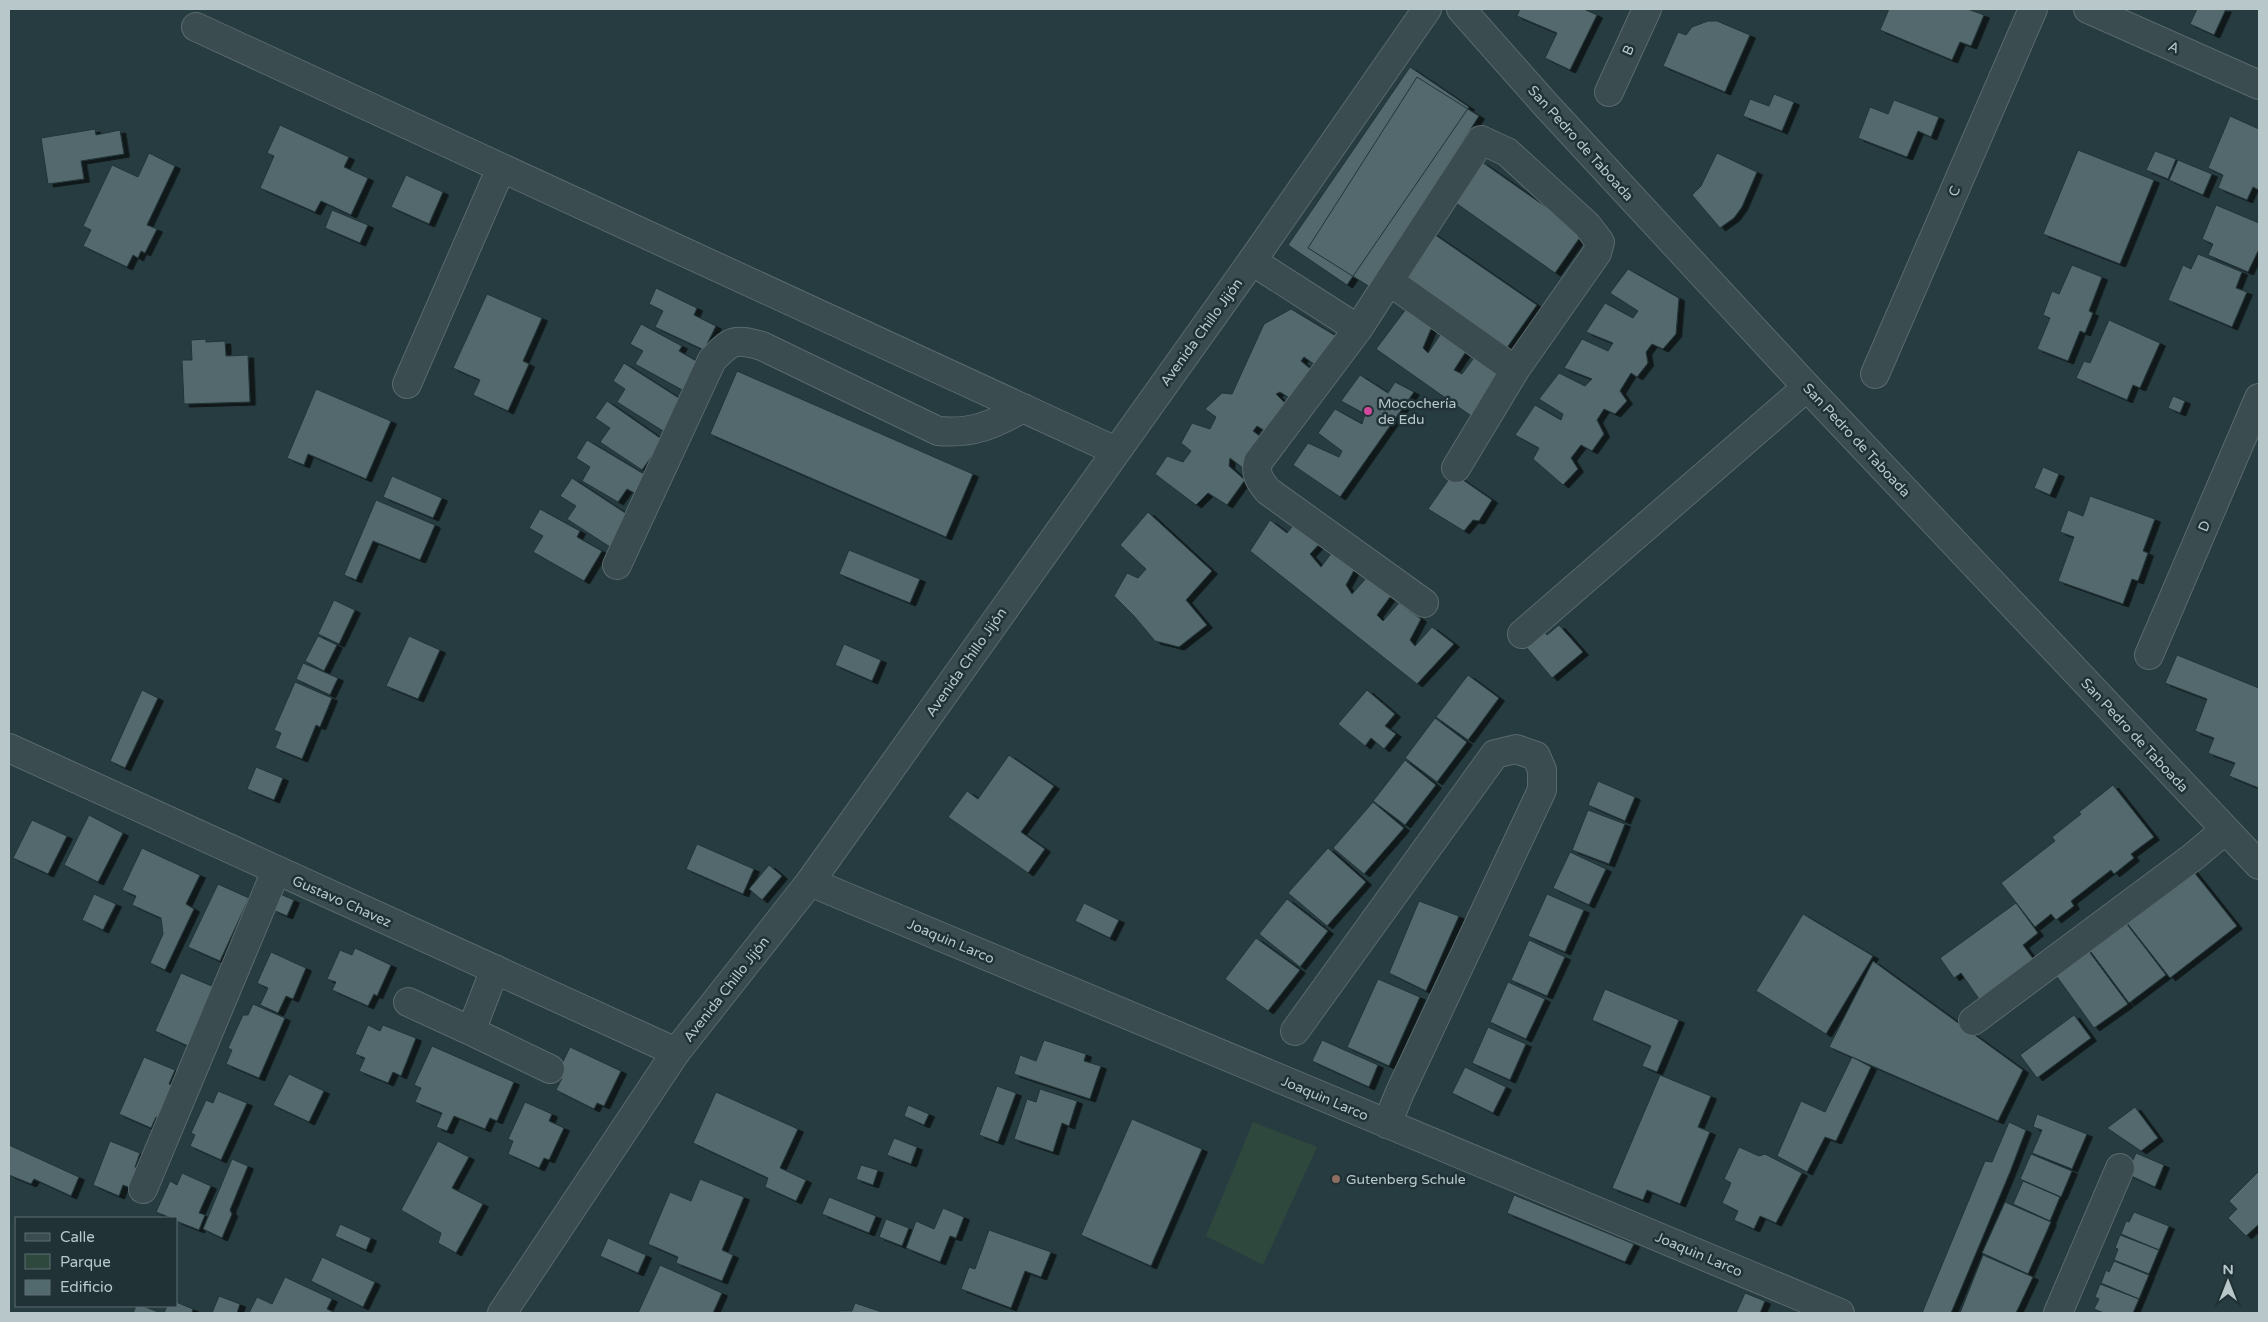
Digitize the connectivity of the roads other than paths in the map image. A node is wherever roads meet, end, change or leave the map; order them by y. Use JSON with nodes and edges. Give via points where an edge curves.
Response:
{"nodes":[{"id":1,"x":1427,"y":9,"type":"edge"},
{"id":2,"x":1460,"y":9,"type":"edge"},
{"id":3,"x":1647,"y":9,"type":"edge"},
{"id":4,"x":2033,"y":9,"type":"edge"},
{"id":5,"x":2088,"y":9,"type":"edge"},
{"id":6,"x":196,"y":27,"type":"dead end"},
{"id":7,"x":2259,"y":85,"type":"edge"},
{"id":8,"x":1609,"y":92,"type":"dead end"},
{"id":9,"x":501,"y":168,"type":"junction"},
{"id":10,"x":1252,"y":260,"type":"junction"},
{"id":11,"x":1389,"y":281,"type":"junction"},
{"id":12,"x":1358,"y":329,"type":"junction"},
{"id":13,"x":1515,"y":370,"type":"junction"},
{"id":14,"x":1875,"y":374,"type":"dead end"},
{"id":15,"x":407,"y":384,"type":"dead end"},
{"id":16,"x":1807,"y":387,"type":"junction"},
{"id":17,"x":2259,"y":398,"type":"edge"},
{"id":18,"x":1023,"y":408,"type":"junction"},
{"id":19,"x":1116,"y":451,"type":"junction"},
{"id":20,"x":1456,"y":468,"type":"dead end"},
{"id":21,"x":617,"y":565,"type":"dead end"},
{"id":22,"x":1424,"y":604,"type":"dead end"},
{"id":23,"x":1522,"y":634,"type":"dead end"},
{"id":24,"x":2149,"y":655,"type":"dead end"},
{"id":25,"x":9,"y":748,"type":"edge"},
{"id":26,"x":2225,"y":830,"type":"junction"},
{"id":27,"x":2259,"y":865,"type":"edge"},
{"id":28,"x":276,"y":871,"type":"junction"},
{"id":29,"x":810,"y":882,"type":"junction"},
{"id":30,"x":495,"y":969,"type":"junction"},
{"id":31,"x":408,"y":1002,"type":"dead end"},
{"id":32,"x":1973,"y":1021,"type":"dead end"},
{"id":33,"x":471,"y":1031,"type":"junction"},
{"id":34,"x":1296,"y":1031,"type":"dead end"},
{"id":35,"x":676,"y":1052,"type":"junction"},
{"id":36,"x":550,"y":1070,"type":"dead end"},
{"id":37,"x":1387,"y":1124,"type":"junction"},
{"id":38,"x":2120,"y":1168,"type":"dead end"},
{"id":39,"x":142,"y":1189,"type":"dead end"},
{"id":40,"x":502,"y":1313,"type":"edge"},
{"id":41,"x":1840,"y":1313,"type":"edge"},
{"id":42,"x":2058,"y":1313,"type":"edge"}],
"edges":[{"from":1,"to":10,"type":"street","name":"Avenida Chillo Jijón"},
{"from":2,"to":16,"type":"street","name":"San Pedro de Taboada"},
{"from":3,"to":8,"type":"street","name":"B"},
{"from":4,"to":14,"type":"street","name":"C"},
{"from":5,"to":7,"type":"street","name":"A"},
{"from":6,"to":9,"type":"street"},
{"from":9,"to":15,"type":"street"},
{"from":9,"to":18,"type":"street"},
{"from":10,"to":12,"type":"street"},
{"from":10,"to":19,"type":"street","name":"Avenida Chillo Jijón"},
{"from":11,"to":12,"type":"street"},
{"from":11,"to":13,"type":"street"},
{"from":11,"to":13,"type":"street","via":[[1481,140],[1507,152],[1587,225],[1600,242],[1597,253]]},
{"from":12,"to":22,"type":"street","via":[[1258,462],[1257,473],[1268,491]]},
{"from":13,"to":20,"type":"street"},
{"from":16,"to":23,"type":"street"},
{"from":16,"to":26,"type":"street","name":"San Pedro de Taboada"},
{"from":17,"to":24,"type":"street","name":"D"},
{"from":18,"to":19,"type":"street"},
{"from":18,"to":21,"type":"street","via":[[973,431],[938,431],[762,346],[743,340],[726,345],[712,360]]},
{"from":19,"to":29,"type":"street","name":"Avenida Chillo Jijón"},
{"from":25,"to":28,"type":"street","name":"Gustavo Chavez"},
{"from":26,"to":27,"type":"street","name":"San Pedro de Taboada"},
{"from":26,"to":32,"type":"street"},
{"from":28,"to":30,"type":"street","name":"Gustavo Chavez"},
{"from":28,"to":39,"type":"street"},
{"from":29,"to":35,"type":"street","name":"Avenida Chillo Jijón"},
{"from":29,"to":37,"type":"street","name":"Joaquìn Larco"},
{"from":30,"to":33,"type":"street"},
{"from":30,"to":35,"type":"street","name":"Gustavo Chavez"},
{"from":31,"to":33,"type":"street"},
{"from":33,"to":36,"type":"street"},
{"from":34,"to":37,"type":"street","via":[[1495,754],[1516,750],[1536,756],[1542,770],[1542,790]]},
{"from":35,"to":40,"type":"street","name":"Avenida Chillo Jijón"},
{"from":37,"to":41,"type":"street","name":"Joaquìn Larco"},
{"from":38,"to":42,"type":"street"}]}
